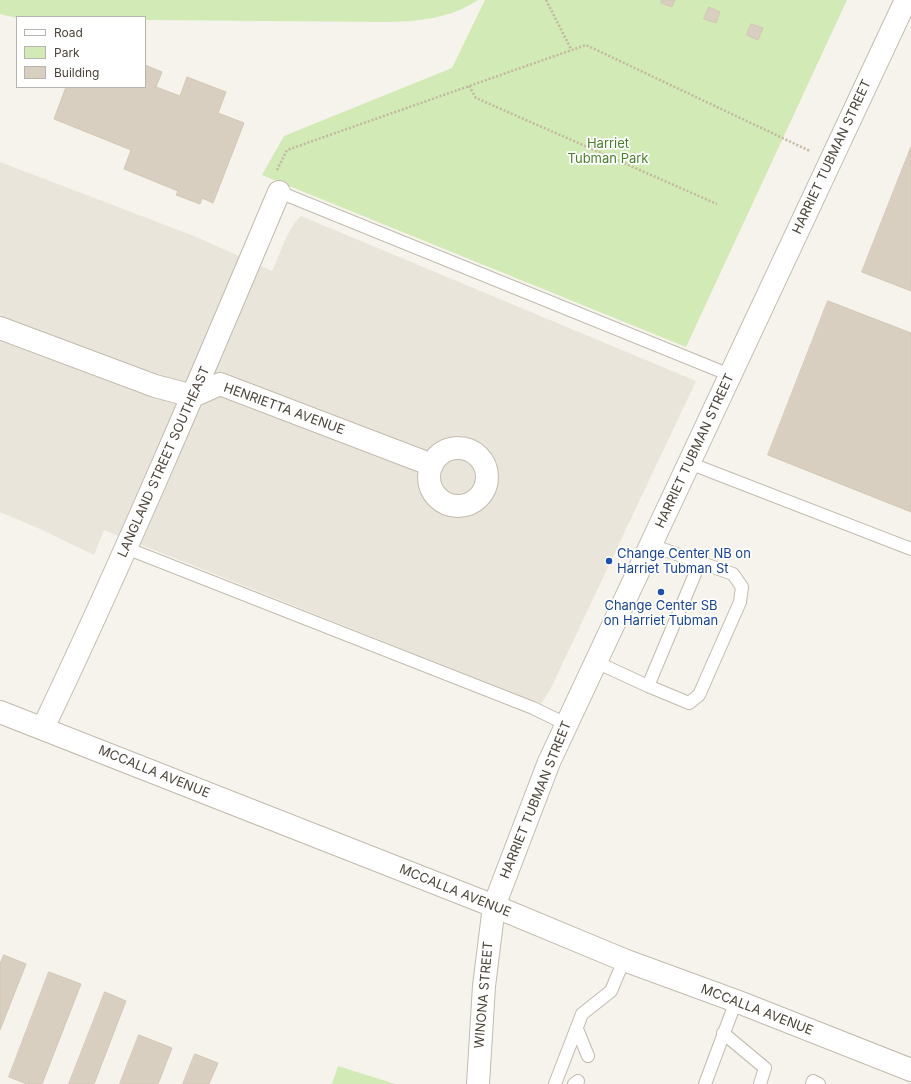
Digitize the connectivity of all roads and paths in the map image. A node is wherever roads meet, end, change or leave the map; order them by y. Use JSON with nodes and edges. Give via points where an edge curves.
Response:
{"nodes":[{"id":1,"x":546,"y":0,"type":"edge"},
{"id":2,"x":906,"y":0,"type":"edge"},
{"id":3,"x":571,"y":50,"type":"junction"},
{"id":4,"x":469,"y":86,"type":"junction"},
{"id":5,"x":830,"y":161,"type":"junction"},
{"id":6,"x":277,"y":183,"type":"junction"},
{"id":7,"x":717,"y":204,"type":"dead end"},
{"id":8,"x":0,"y":328,"type":"edge"},
{"id":9,"x":730,"y":375,"type":"junction"},
{"id":10,"x":193,"y":396,"type":"junction"},
{"id":11,"x":689,"y":463,"type":"junction"},
{"id":12,"x":432,"y":465,"type":"dead end"},
{"id":13,"x":651,"y":545,"type":"junction"},
{"id":14,"x":126,"y":548,"type":"junction"},
{"id":15,"x":911,"y":549,"type":"edge"},
{"id":16,"x":700,"y":562,"type":"junction"},
{"id":17,"x":596,"y":662,"type":"junction"},
{"id":18,"x":648,"y":686,"type":"junction"},
{"id":19,"x":0,"y":712,"type":"edge"},
{"id":20,"x":566,"y":724,"type":"junction"},
{"id":21,"x":43,"y":728,"type":"junction"},
{"id":22,"x":494,"y":906,"type":"junction"},
{"id":23,"x":624,"y":960,"type":"junction"},
{"id":24,"x":736,"y":1001,"type":"junction"},
{"id":25,"x":577,"y":1029,"type":"junction"},
{"id":26,"x":723,"y":1033,"type":"junction"},
{"id":27,"x":588,"y":1056,"type":"dead end"},
{"id":28,"x":911,"y":1070,"type":"edge"},
{"id":29,"x":478,"y":1084,"type":"edge"},
{"id":30,"x":555,"y":1084,"type":"edge"},
{"id":31,"x":705,"y":1084,"type":"edge"},
{"id":32,"x":760,"y":1084,"type":"edge"},
{"id":33,"x":812,"y":1084,"type":"edge"},
{"id":34,"x":819,"y":1084,"type":"edge"}],
"edges":[{"from":1,"to":3,"type":"path"},
{"from":2,"to":5,"type":"street","name":"HARRIET TUBMAN STREET"},
{"from":3,"to":4,"type":"path"},
{"from":3,"to":5,"type":"path","via":[[586,45]]},
{"from":4,"to":6,"type":"path","via":[[287,150]]},
{"from":4,"to":7,"type":"path","via":[[476,98]]},
{"from":5,"to":9,"type":"street","name":"HARRIET TUBMAN STREET"},
{"from":6,"to":9,"type":"lane"},
{"from":6,"to":10,"type":"street","name":"LANGLAND STREET SOUTHEAST"},
{"from":8,"to":10,"type":"street","via":[[155,386]]},
{"from":9,"to":11,"type":"street","name":"HARRIET TUBMAN STREET"},
{"from":10,"to":12,"type":"street","name":"HENRIETTA AVENUE","via":[[220,384]]},
{"from":10,"to":14,"type":"street","name":"LANGLAND STREET SOUTHEAST"},
{"from":11,"to":13,"type":"street","name":"HARRIET TUBMAN STREET"},
{"from":11,"to":15,"type":"lane"},
{"from":13,"to":16,"type":"lane"},
{"from":13,"to":17,"type":"street","name":"HARRIET TUBMAN STREET"},
{"from":14,"to":20,"type":"lane","via":[[526,705]]},
{"from":14,"to":21,"type":"street","name":"LANGLAND STREET SOUTHEAST"},
{"from":16,"to":18,"type":"lane"},
{"from":16,"to":18,"type":"lane","via":[[733,574],[742,587],[740,602],[699,694],[689,703]]},
{"from":17,"to":18,"type":"lane"},
{"from":17,"to":20,"type":"street","name":"HARRIET TUBMAN STREET"},
{"from":19,"to":21,"type":"street","name":"MCCALLA AVENUE"},
{"from":20,"to":22,"type":"street","name":"HARRIET TUBMAN STREET"},
{"from":21,"to":22,"type":"street","name":"MCCALLA AVENUE"},
{"from":22,"to":23,"type":"street","name":"MCCALLA AVENUE"},
{"from":22,"to":29,"type":"street","name":"WINONA STREET","via":[[484,986]]},
{"from":23,"to":24,"type":"street","name":"MCCALLA AVENUE"},
{"from":23,"to":25,"type":"lane","via":[[611,991],[582,1014]]},
{"from":24,"to":26,"type":"lane"},
{"from":24,"to":28,"type":"street","name":"MCCALLA AVENUE"},
{"from":25,"to":27,"type":"lane"},
{"from":25,"to":30,"type":"lane"},
{"from":26,"to":31,"type":"lane"},
{"from":26,"to":32,"type":"lane","via":[[765,1068]]},
{"from":33,"to":34,"type":"lane","via":[[814,1081]]}]}
